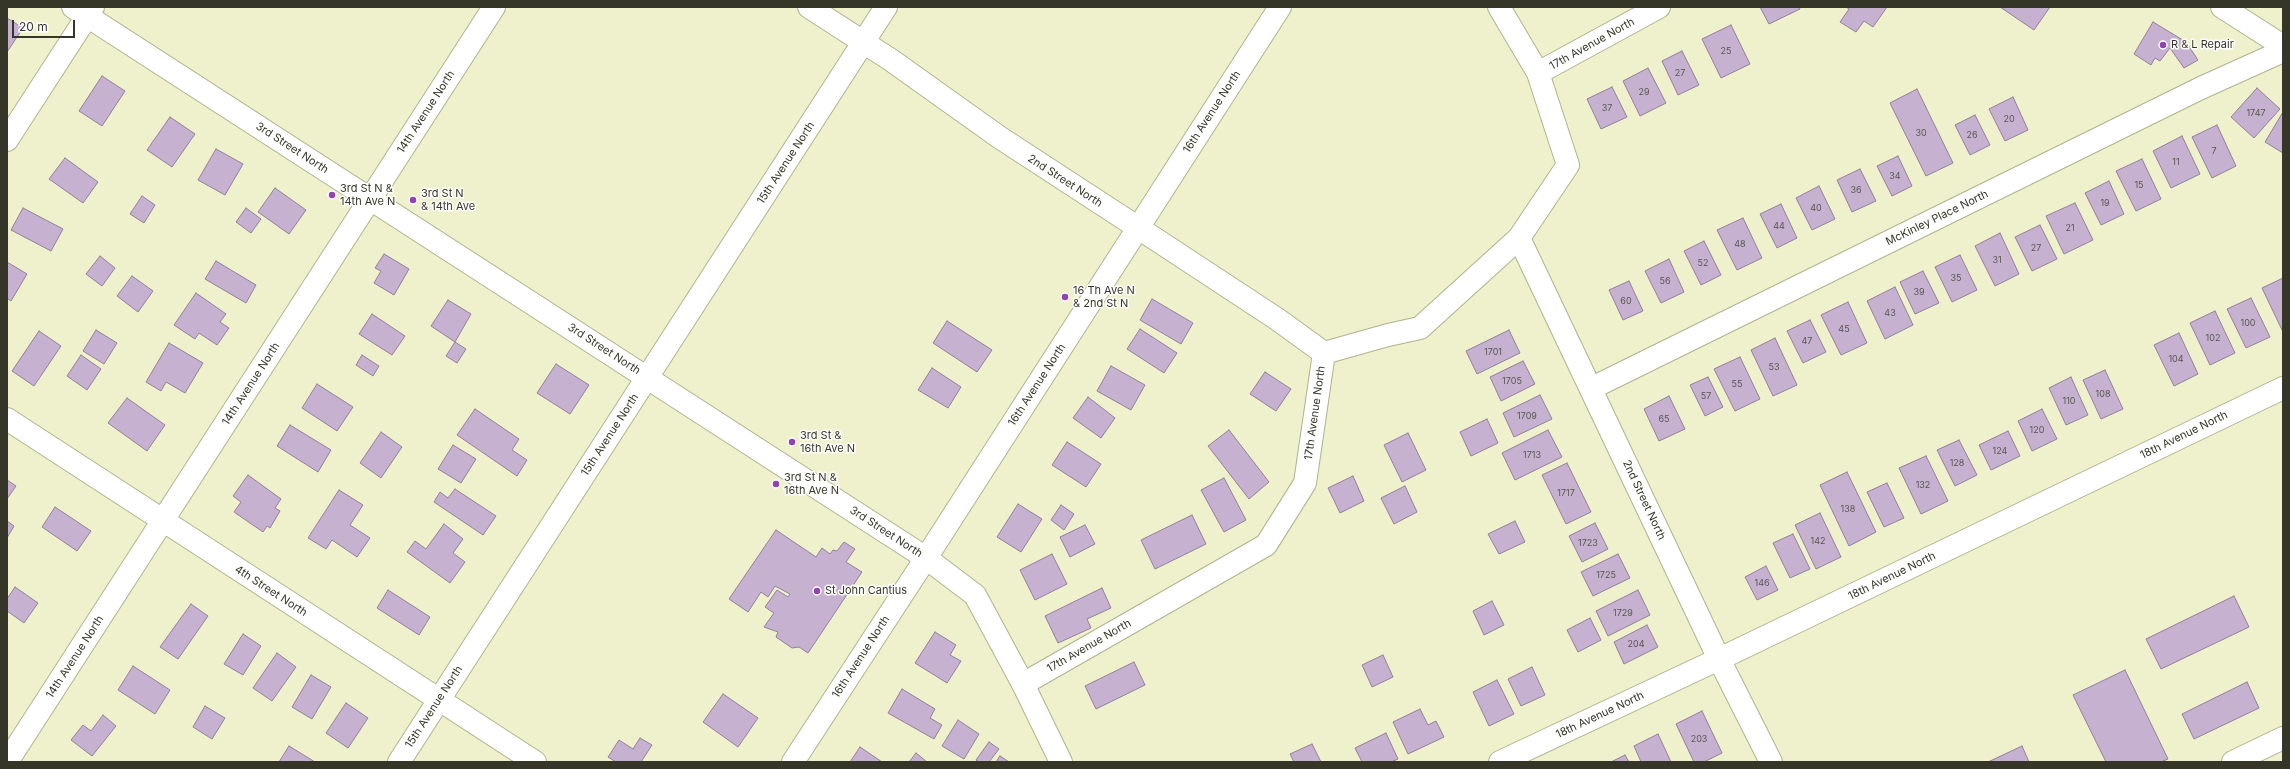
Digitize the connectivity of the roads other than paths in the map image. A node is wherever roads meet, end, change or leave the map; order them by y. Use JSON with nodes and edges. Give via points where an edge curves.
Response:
{"nodes":[{"id":1,"x":494,"y":7,"type":"edge"},
{"id":2,"x":809,"y":7,"type":"edge"},
{"id":3,"x":886,"y":7,"type":"edge"},
{"id":4,"x":1280,"y":7,"type":"edge"},
{"id":5,"x":1499,"y":7,"type":"edge"},
{"id":6,"x":1659,"y":7,"type":"edge"},
{"id":7,"x":2222,"y":7,"type":"edge"},
{"id":8,"x":85,"y":10,"type":"edge"},
{"id":9,"x":864,"y":42,"type":"junction"},
{"id":10,"x":2283,"y":46,"type":"edge"},
{"id":11,"x":2283,"y":51,"type":"edge"},
{"id":12,"x":1538,"y":74,"type":"junction"},
{"id":13,"x":7,"y":140,"type":"edge"},
{"id":14,"x":369,"y":199,"type":"junction"},
{"id":15,"x":1138,"y":227,"type":"junction"},
{"id":16,"x":1519,"y":238,"type":"junction"},
{"id":17,"x":1324,"y":353,"type":"junction"},
{"id":18,"x":647,"y":377,"type":"junction"},
{"id":19,"x":1592,"y":388,"type":"junction"},
{"id":20,"x":2283,"y":388,"type":"edge"},
{"id":21,"x":7,"y":419,"type":"edge"},
{"id":22,"x":163,"y":520,"type":"junction"},
{"id":23,"x":926,"y":558,"type":"junction"},
{"id":24,"x":1719,"y":659,"type":"junction"},
{"id":25,"x":1023,"y":684,"type":"junction"},
{"id":26,"x":439,"y":700,"type":"junction"},
{"id":27,"x":2283,"y":738,"type":"edge"},
{"id":28,"x":7,"y":762,"type":"edge"},
{"id":29,"x":399,"y":762,"type":"edge"},
{"id":30,"x":535,"y":762,"type":"edge"},
{"id":31,"x":793,"y":762,"type":"edge"},
{"id":32,"x":1061,"y":762,"type":"edge"},
{"id":33,"x":1500,"y":762,"type":"edge"},
{"id":34,"x":1771,"y":762,"type":"edge"},
{"id":35,"x":2233,"y":762,"type":"edge"}],
"edges":[{"from":1,"to":14,"type":"street","name":"14th Avenue North"},
{"from":2,"to":9,"type":"street","name":"2nd Street North"},
{"from":3,"to":9,"type":"street","name":"15th Avenue North"},
{"from":4,"to":15,"type":"street","name":"16th Avenue North"},
{"from":5,"to":12,"type":"street"},
{"from":6,"to":12,"type":"street","name":"17th Avenue North"},
{"from":7,"to":10,"type":"street"},
{"from":8,"to":13,"type":"street"},
{"from":8,"to":14,"type":"street","name":"3rd Street North"},
{"from":9,"to":15,"type":"street","name":"2nd Street North","via":[[1000,137]]},
{"from":9,"to":18,"type":"street","name":"15th Avenue North"},
{"from":11,"to":19,"type":"street","name":"McKinley Place North","via":[[2201,88]]},
{"from":12,"to":16,"type":"street","name":"17th Avenue North","via":[[1568,165]]},
{"from":14,"to":18,"type":"street","name":"3rd Street North"},
{"from":14,"to":22,"type":"street","name":"14th Avenue North"},
{"from":15,"to":17,"type":"street","name":"2nd Street North"},
{"from":15,"to":23,"type":"street","name":"16th Avenue North"},
{"from":16,"to":17,"type":"street","name":"17th Avenue North","via":[[1420,328]]},
{"from":16,"to":19,"type":"street","name":"2nd Street North"},
{"from":17,"to":25,"type":"street","name":"17th Avenue North","via":[[1305,483],[1266,545]]},
{"from":18,"to":23,"type":"street","name":"3rd Street North"},
{"from":18,"to":26,"type":"street","name":"15th Avenue North"},
{"from":19,"to":24,"type":"street","name":"2nd Street North"},
{"from":20,"to":24,"type":"street","name":"18th Avenue North"},
{"from":21,"to":22,"type":"street","name":"4th Street North"},
{"from":22,"to":26,"type":"street","name":"4th Street North"},
{"from":22,"to":28,"type":"street","name":"14th Avenue North"},
{"from":23,"to":25,"type":"street","name":"3rd Street North","via":[[974,596]]},
{"from":23,"to":31,"type":"street","name":"16th Avenue North"},
{"from":24,"to":33,"type":"street","name":"18th Avenue North"},
{"from":24,"to":34,"type":"street","name":"2nd Street North"},
{"from":25,"to":32,"type":"street","name":"3rd Street North"},
{"from":26,"to":29,"type":"street","name":"15th Avenue North"},
{"from":26,"to":30,"type":"street","name":"4th Street North"},
{"from":27,"to":35,"type":"street"}]}
